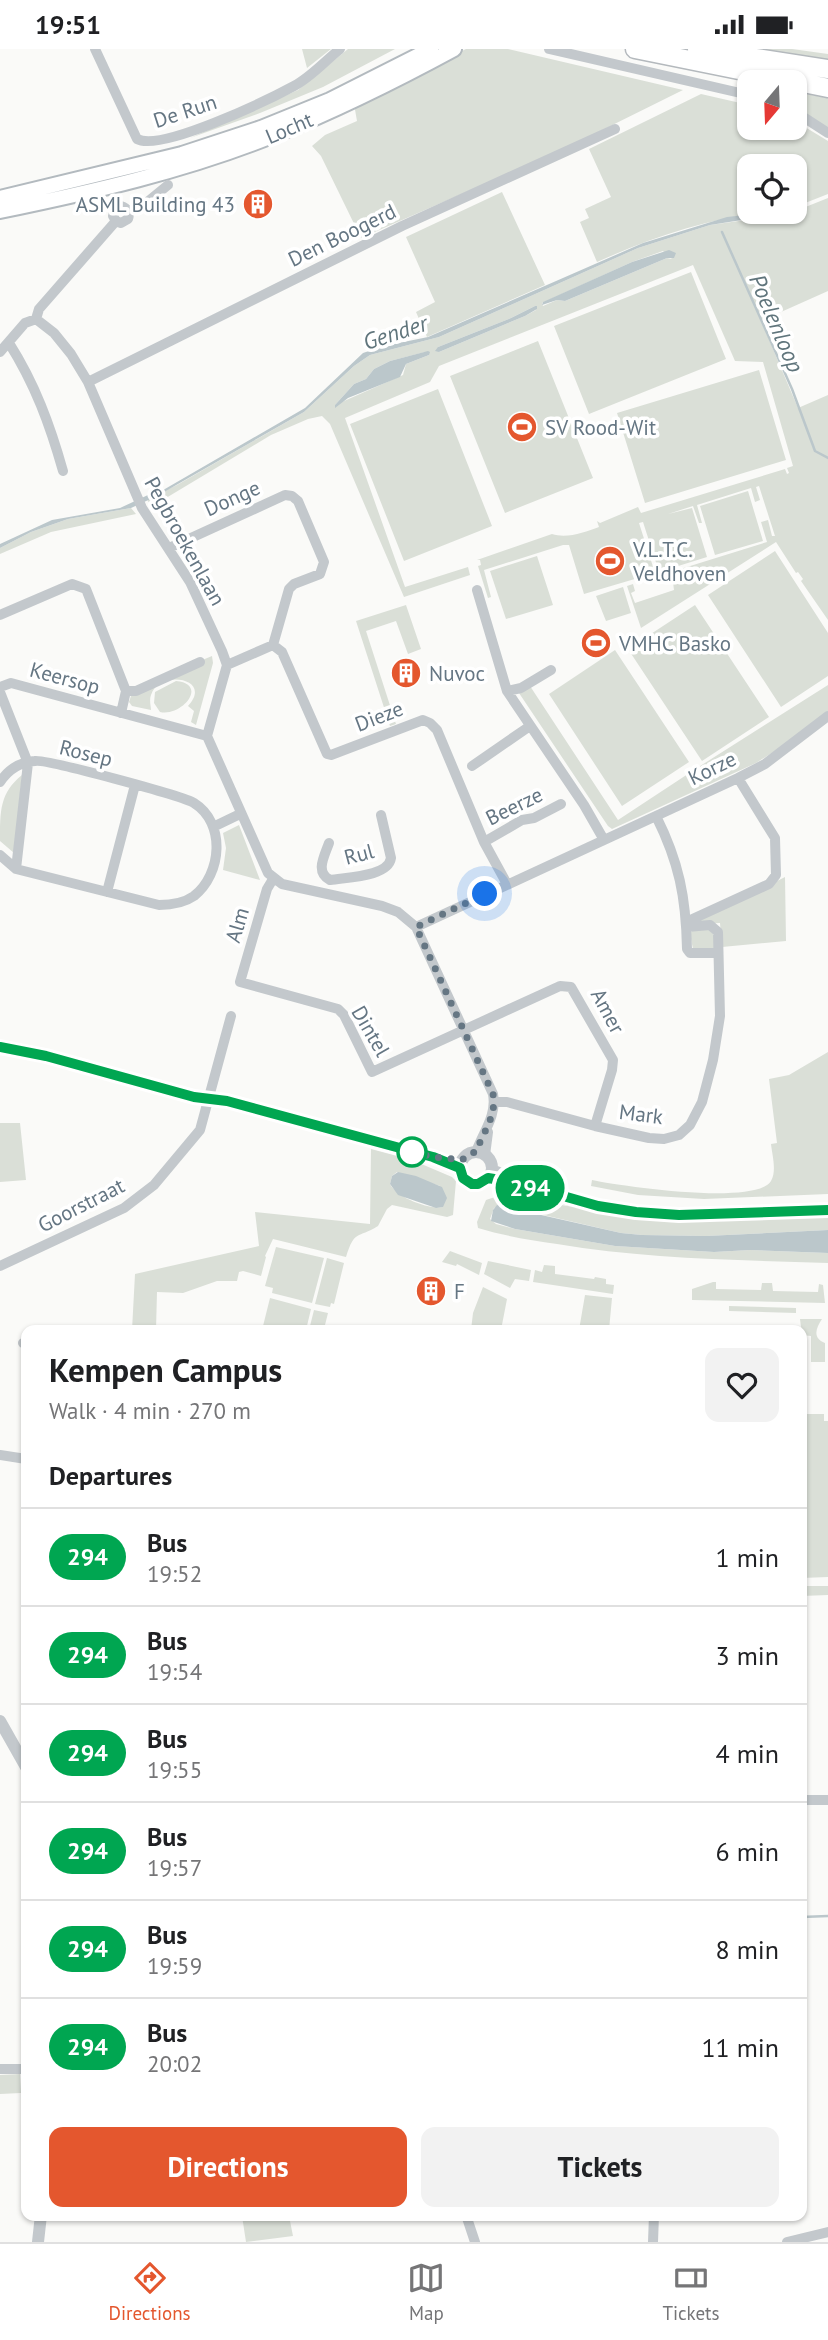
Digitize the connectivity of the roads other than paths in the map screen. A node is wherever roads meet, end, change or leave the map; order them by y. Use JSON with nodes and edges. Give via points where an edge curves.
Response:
{"nodes":[{"id":1,"x":94,"y":49,"type":"edge"},
{"id":2,"x":340,"y":49,"type":"edge"},
{"id":3,"x":431,"y":49,"type":"edge"},
{"id":4,"x":454,"y":49,"type":"edge"},
{"id":5,"x":549,"y":49,"type":"edge"},
{"id":6,"x":635,"y":49,"type":"edge"},
{"id":7,"x":696,"y":49,"type":"edge"},
{"id":8,"x":828,"y":69,"type":"edge"},
{"id":9,"x":828,"y":88,"type":"edge"},
{"id":10,"x":737,"y":92,"type":"edge"},
{"id":11,"x":807,"y":119,"type":"edge"},
{"id":12,"x":615,"y":129,"type":"dead end"},
{"id":13,"x":828,"y":133,"type":"edge"},
{"id":14,"x":113,"y":179,"type":"junction"},
{"id":15,"x":169,"y":185,"type":"dead end"},
{"id":16,"x":0,"y":198,"type":"edge"},
{"id":17,"x":0,"y":211,"type":"edge"},
{"id":18,"x":36,"y":319,"type":"junction"},
{"id":19,"x":9,"y":343,"type":"junction"},
{"id":20,"x":0,"y":352,"type":"edge"},
{"id":21,"x":88,"y":381,"type":"junction"},
{"id":22,"x":64,"y":471,"type":"dead end"},
{"id":23,"x":169,"y":548,"type":"junction"},
{"id":24,"x":477,"y":590,"type":"dead end"},
{"id":25,"x":0,"y":615,"type":"edge"},
{"id":26,"x":273,"y":646,"type":"junction"},
{"id":27,"x":200,"y":663,"type":"dead end"},
{"id":28,"x":227,"y":665,"type":"junction"},
{"id":29,"x":551,"y":670,"type":"dead end"},
{"id":30,"x":0,"y":690,"type":"edge"},
{"id":31,"x":126,"y":691,"type":"junction"},
{"id":32,"x":507,"y":691,"type":"junction"},
{"id":33,"x":121,"y":713,"type":"junction"},
{"id":34,"x":828,"y":716,"type":"edge"},
{"id":35,"x":5,"y":722,"type":"edge"},
{"id":36,"x":530,"y":726,"type":"junction"},
{"id":37,"x":207,"y":736,"type":"junction"},
{"id":38,"x":28,"y":762,"type":"junction"},
{"id":39,"x":472,"y":766,"type":"dead end"},
{"id":40,"x":738,"y":778,"type":"junction"},
{"id":41,"x":0,"y":782,"type":"edge"},
{"id":42,"x":135,"y":785,"type":"junction"},
{"id":43,"x":561,"y":804,"type":"dead end"},
{"id":44,"x":240,"y":814,"type":"junction"},
{"id":45,"x":382,"y":815,"type":"dead end"},
{"id":46,"x":656,"y":816,"type":"junction"},
{"id":47,"x":213,"y":827,"type":"junction"},
{"id":48,"x":604,"y":840,"type":"junction"},
{"id":49,"x":484,"y":842,"type":"junction"},
{"id":50,"x":329,"y":843,"type":"dead end"},
{"id":51,"x":0,"y":855,"type":"edge"},
{"id":52,"x":16,"y":869,"type":"junction"},
{"id":53,"x":273,"y":879,"type":"junction"},
{"id":54,"x":330,"y":880,"type":"junction"},
{"id":55,"x":507,"y":884,"type":"junction"},
{"id":56,"x":107,"y":892,"type":"junction"},
{"id":57,"x":328,"y":894,"type":"junction"},
{"id":58,"x":686,"y":925,"type":"junction"},
{"id":59,"x":416,"y":927,"type":"junction"},
{"id":60,"x":718,"y":953,"type":"junction"},
{"id":61,"x":240,"y":982,"type":"joint"},
{"id":62,"x":231,"y":1016,"type":"dead end"},
{"id":63,"x":464,"y":1032,"type":"junction"},
{"id":64,"x":0,"y":1047,"type":"edge"},
{"id":65,"x":210,"y":1096,"type":"junction"},
{"id":66,"x":495,"y":1102,"type":"junction"},
{"id":67,"x":595,"y":1126,"type":"junction"},
{"id":68,"x":481,"y":1153,"type":"junction"},
{"id":69,"x":461,"y":1164,"type":"junction"},
{"id":70,"x":490,"y":1174,"type":"junction"},
{"id":71,"x":828,"y":1210,"type":"edge"},
{"id":72,"x":0,"y":1266,"type":"edge"},
{"id":73,"x":0,"y":1455,"type":"edge"},
{"id":74,"x":21,"y":1458,"type":"edge"},
{"id":75,"x":0,"y":1722,"type":"edge"},
{"id":76,"x":21,"y":1758,"type":"edge"},
{"id":77,"x":807,"y":1800,"type":"edge"},
{"id":78,"x":828,"y":1800,"type":"edge"},
{"id":79,"x":0,"y":2069,"type":"edge"},
{"id":80,"x":21,"y":2069,"type":"edge"},
{"id":81,"x":40,"y":2221,"type":"edge"},
{"id":82,"x":468,"y":2221,"type":"edge"},
{"id":83,"x":654,"y":2221,"type":"edge"},
{"id":84,"x":828,"y":2232,"type":"edge"},
{"id":85,"x":38,"y":2242,"type":"edge"},
{"id":86,"x":475,"y":2242,"type":"edge"},
{"id":87,"x":653,"y":2242,"type":"edge"},
{"id":88,"x":787,"y":2242,"type":"edge"}],
"edges":[{"from":1,"to":2,"type":"street","name":"De Run","via":[[144,143],[223,120],[295,85]]},
{"from":3,"to":14,"type":"main road","name":"Locht","via":[[330,100]]},
{"from":4,"to":14,"type":"main road","name":"Locht","via":[[373,92],[271,137],[189,165]]},
{"from":5,"to":10,"type":"street"},
{"from":6,"to":9,"type":"highway"},
{"from":7,"to":8,"type":"highway"},
{"from":11,"to":13,"type":"street"},
{"from":12,"to":21,"type":"street","name":"Den Boogerd","via":[[402,226]]},
{"from":14,"to":16,"type":"main road"},
{"from":14,"to":17,"type":"main road"},
{"from":15,"to":18,"type":"street","via":[[140,208],[128,211],[126,221],[116,221],[39,309]]},
{"from":18,"to":19,"type":"street","via":[[25,323]]},
{"from":18,"to":21,"type":"street","name":"Pegbroekenlaan","via":[[54,333]]},
{"from":19,"to":20,"type":"street"},
{"from":19,"to":22,"type":"street","via":[[50,423]]},
{"from":21,"to":23,"type":"street","name":"Pegbroekenlaan","via":[[136,496]]},
{"from":23,"to":26,"type":"street","name":"Donge","via":[[285,495],[296,498],[324,567],[320,574],[289,589]]},
{"from":23,"to":28,"type":"street","name":"Pegbroekenlaan","via":[[190,582]]},
{"from":24,"to":32,"type":"street"},
{"from":25,"to":31,"type":"street","via":[[72,584],[82,586]]},
{"from":26,"to":28,"type":"street"},
{"from":26,"to":49,"type":"street","name":"Dieze","via":[[282,652],[327,754],[423,720],[430,723]]},
{"from":27,"to":31,"type":"street","name":"Keersop","via":[[136,691]]},
{"from":28,"to":37,"type":"street"},
{"from":29,"to":32,"type":"street"},
{"from":30,"to":33,"type":"street","name":"Keersop","via":[[11,683]]},
{"from":30,"to":35,"type":"street"},
{"from":31,"to":33,"type":"street","name":"Keersop"},
{"from":32,"to":36,"type":"street"},
{"from":33,"to":37,"type":"street","name":"Keersop"},
{"from":34,"to":40,"type":"street","name":"Korze","via":[[765,764]]},
{"from":35,"to":38,"type":"street"},
{"from":36,"to":39,"type":"street"},
{"from":36,"to":48,"type":"street"},
{"from":37,"to":44,"type":"street"},
{"from":38,"to":41,"type":"street","name":"Rosep","via":[[14,767]]},
{"from":38,"to":42,"type":"street","name":"Rosep","via":[[37,760]]},
{"from":38,"to":52,"type":"street","name":"Rosep"},
{"from":40,"to":46,"type":"street","name":"Korze"},
{"from":40,"to":58,"type":"street","via":[[775,838],[776,875],[769,884]]},
{"from":42,"to":47,"type":"street","name":"Rosep","via":[[194,803]]},
{"from":42,"to":56,"type":"street","name":"Rosep"},
{"from":43,"to":49,"type":"street","name":"Beerze"},
{"from":44,"to":47,"type":"street"},
{"from":44,"to":53,"type":"street"},
{"from":45,"to":54,"type":"street","name":"Rul","via":[[391,858],[387,868]]},
{"from":46,"to":48,"type":"street","name":"Korze"},
{"from":46,"to":58,"type":"street","via":[[672,848]]},
{"from":47,"to":56,"type":"street","via":[[217,861],[194,896],[159,905]]},
{"from":48,"to":55,"type":"street","name":"Korze"},
{"from":49,"to":55,"type":"street","name":"Dieze"},
{"from":50,"to":54,"type":"street","name":"Rul","via":[[321,867]]},
{"from":51,"to":52,"type":"street"},
{"from":52,"to":56,"type":"street"},
{"from":53,"to":57,"type":"street"},
{"from":53,"to":61,"type":"street","name":"Alm"},
{"from":54,"to":57,"type":"street","name":"Rul"},
{"from":55,"to":59,"type":"street","name":"Korze"},
{"from":57,"to":59,"type":"street","via":[[382,906]]},
{"from":58,"to":60,"type":"street","name":"Mark","via":[[715,927]]},
{"from":58,"to":60,"type":"street","via":[[690,953]]},
{"from":59,"to":63,"type":"street"},
{"from":60,"to":67,"type":"street","name":"Mark","via":[[720,1016],[713,1060],[702,1102],[690,1125],[679,1135],[664,1139]]},
{"from":61,"to":63,"type":"street","name":"Dintel","via":[[338,1009],[372,1072]]},
{"from":62,"to":65,"type":"street"},
{"from":63,"to":66,"type":"street"},
{"from":63,"to":67,"type":"street","name":"Amer","via":[[560,986],[571,987],[613,1061]]},
{"from":64,"to":65,"type":"street","via":[[194,1097]]},
{"from":65,"to":69,"type":"street"},
{"from":65,"to":72,"type":"street","name":"Goorstraat","via":[[200,1130],[153,1185],[124,1208]]},
{"from":66,"to":67,"type":"street","name":"Mark"},
{"from":66,"to":68,"type":"street"},
{"from":68,"to":69,"type":"street","via":[[471,1153]]},
{"from":68,"to":70,"type":"street","via":[[489,1159]]},
{"from":69,"to":70,"type":"street","via":[[463,1178],[472,1184]]},
{"from":70,"to":71,"type":"street","via":[[598,1206],[636,1212]]},
{"from":73,"to":74,"type":"street"},
{"from":75,"to":76,"type":"street"},
{"from":77,"to":78,"type":"street"},
{"from":79,"to":80,"type":"street"},
{"from":81,"to":85,"type":"street"},
{"from":82,"to":86,"type":"street"},
{"from":83,"to":87,"type":"street"},
{"from":84,"to":88,"type":"street"}]}
